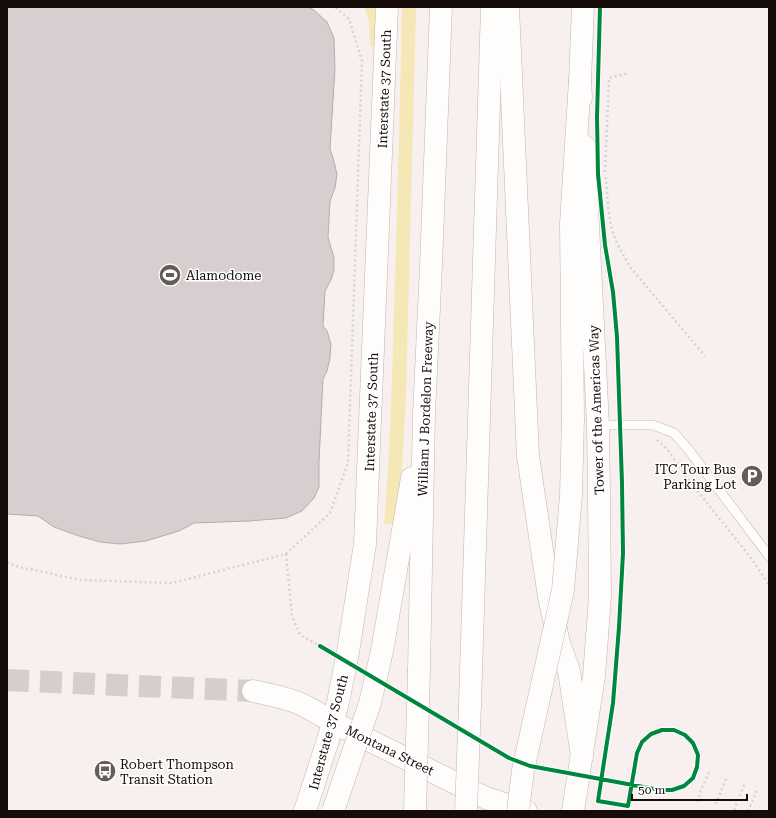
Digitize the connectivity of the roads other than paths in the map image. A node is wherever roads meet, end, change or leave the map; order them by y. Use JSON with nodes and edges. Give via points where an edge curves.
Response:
{"nodes":[{"id":1,"x":387,"y":7,"type":"edge"},
{"id":2,"x":441,"y":7,"type":"edge"},
{"id":3,"x":492,"y":7,"type":"edge"},
{"id":4,"x":508,"y":7,"type":"edge"},
{"id":5,"x":583,"y":7,"type":"edge"},
{"id":6,"x":580,"y":80,"type":"junction"},
{"id":7,"x":424,"y":414,"type":"junction"},
{"id":8,"x":598,"y":425,"type":"junction"},
{"id":9,"x":769,"y":556,"type":"edge"},
{"id":10,"x":253,"y":691,"type":"tunnel mouth"},
{"id":11,"x":332,"y":722,"type":"junction"},
{"id":12,"x":582,"y":756,"type":"junction"},
{"id":13,"x":305,"y":811,"type":"edge"},
{"id":14,"x":333,"y":811,"type":"edge"},
{"id":15,"x":415,"y":811,"type":"edge"},
{"id":16,"x":466,"y":811,"type":"edge"},
{"id":17,"x":518,"y":811,"type":"edge"},
{"id":18,"x":526,"y":811,"type":"edge"},
{"id":19,"x":573,"y":811,"type":"edge"}],
"edges":[{"from":1,"to":11,"type":"main road","name":"Interstate 37 South","via":[[365,544],[348,652]]},
{"from":2,"to":7,"type":"main road","name":"William J Bordelon Freeway"},
{"from":3,"to":16,"type":"main road","bridge":true},
{"from":4,"to":12,"type":"main road","via":[[528,456],[549,597],[559,643],[569,671]]},
{"from":5,"to":6,"type":"main road","name":"Tower of the Americas Way"},
{"from":6,"to":8,"type":"main road","name":"Tower of the Americas Way"},
{"from":6,"to":17,"type":"main road","bridge":true,"via":[[571,224],[571,496],[563,590],[523,770]]},
{"from":7,"to":14,"type":"main road","bridge":true,"via":[[382,651],[370,703]]},
{"from":7,"to":15,"type":"main road","name":"William J Bordelon Freeway","bridge":true},
{"from":8,"to":9,"type":"lane","via":[[653,425],[674,433]]},
{"from":8,"to":12,"type":"main road","name":"Tower of the Americas Way","via":[[600,596],[594,676]]},
{"from":10,"to":11,"type":"main road","name":"Montana Street","via":[[297,702]]},
{"from":11,"to":13,"type":"main road","name":"Interstate 37 South"},
{"from":11,"to":18,"type":"main road","name":"Montana Street","via":[[486,798]]},
{"from":12,"to":19,"type":"main road","name":"Tower of the Americas Way"}]}
